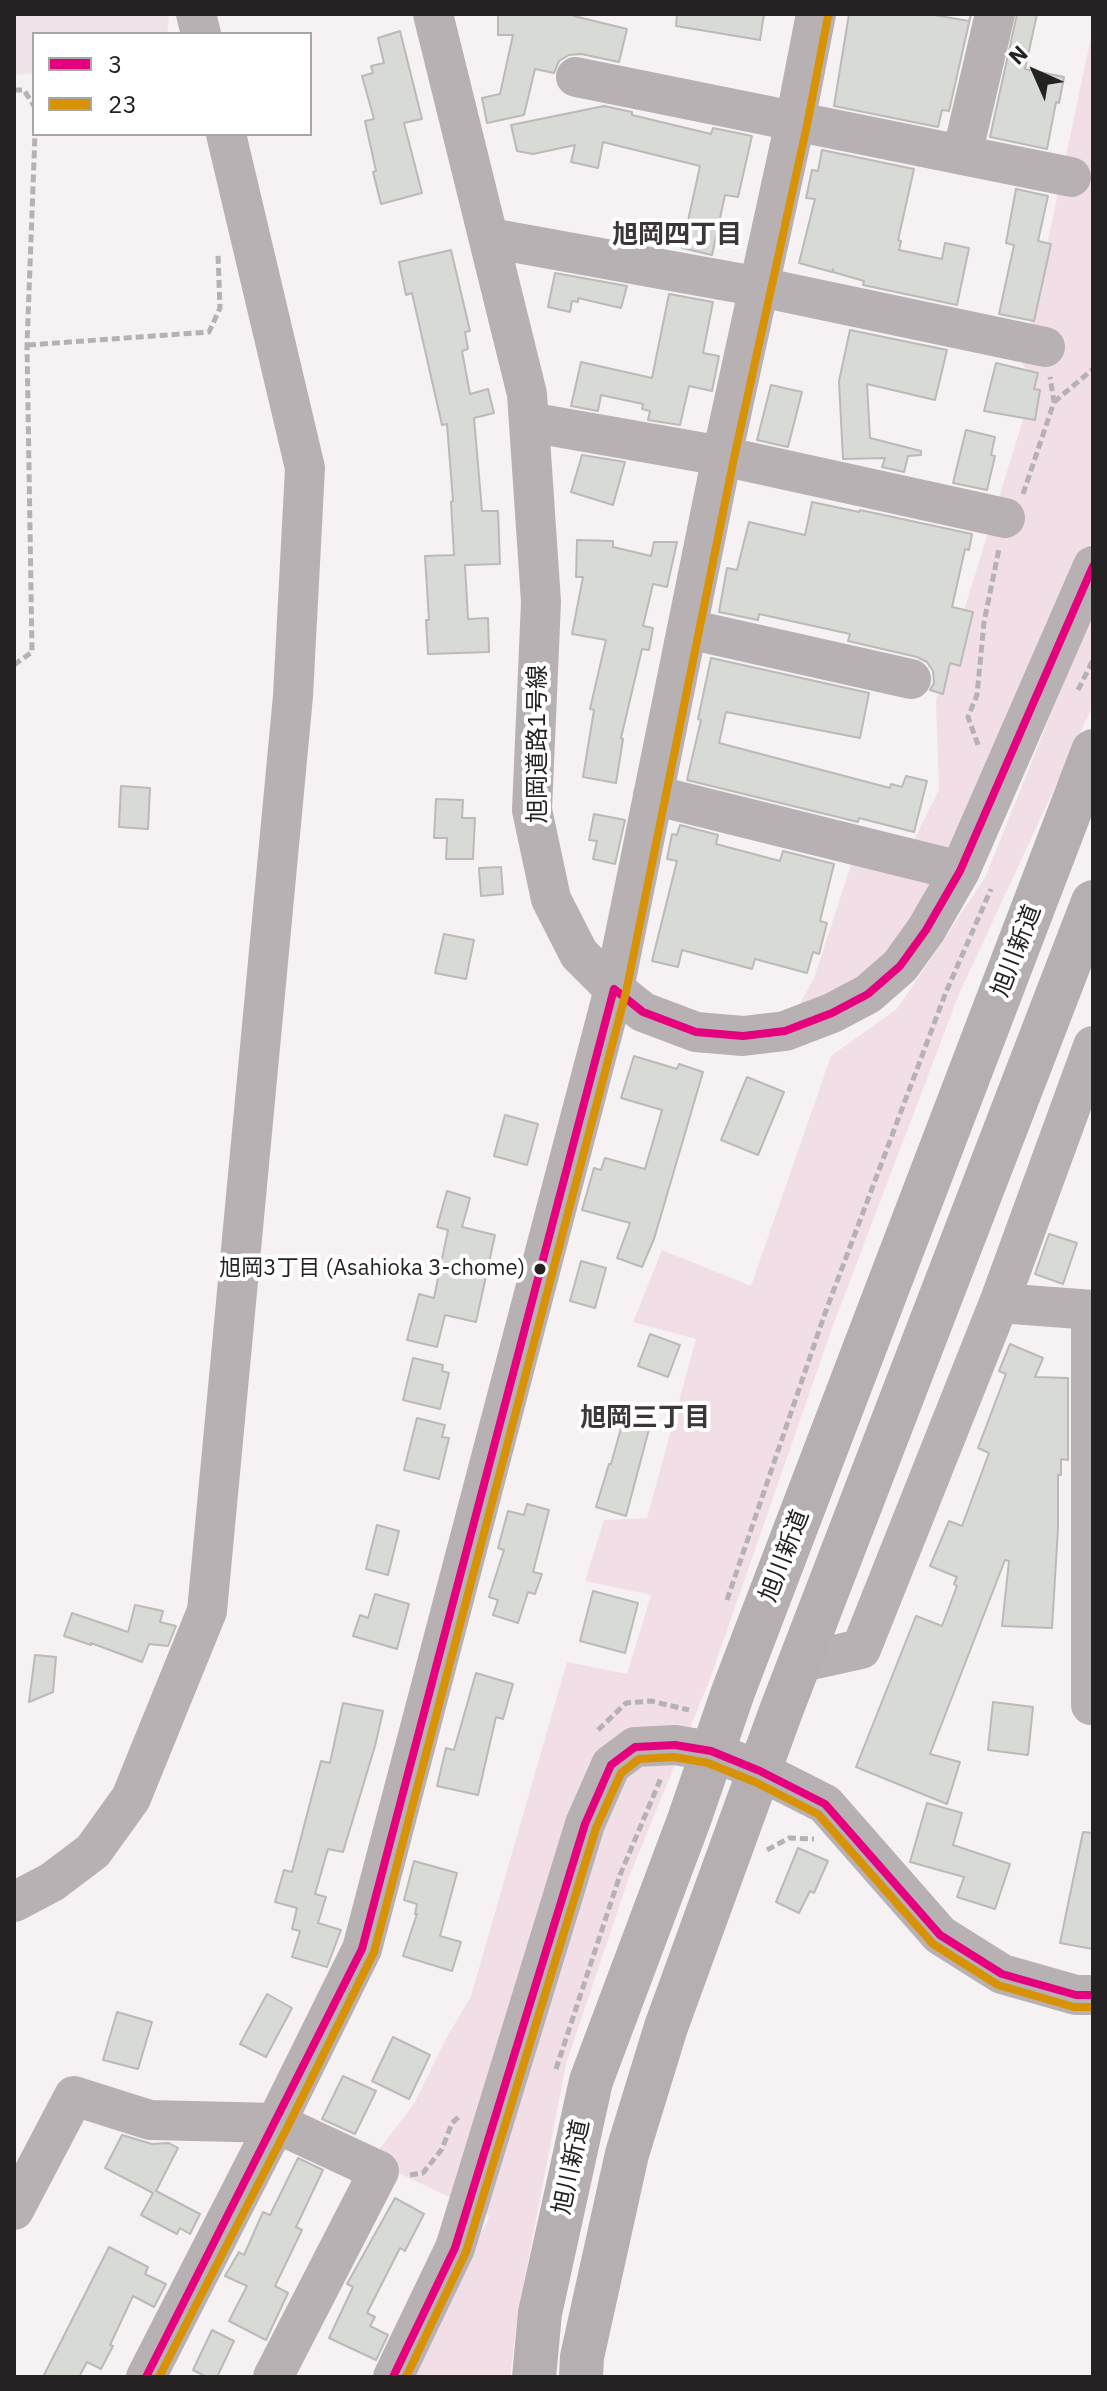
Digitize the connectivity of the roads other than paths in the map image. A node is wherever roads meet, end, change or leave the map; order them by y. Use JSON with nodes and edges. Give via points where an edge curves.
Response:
{"nodes":[{"id":1,"x":433,"y":14,"type":"edge"},
{"id":2,"x":816,"y":14,"type":"edge"},
{"id":3,"x":995,"y":14,"type":"edge"},
{"id":4,"x":576,"y":77,"type":"dead end"},
{"id":5,"x":795,"y":122,"type":"junction"},
{"id":6,"x":226,"y":136,"type":"edge"},
{"id":7,"x":962,"y":155,"type":"junction"},
{"id":8,"x":1071,"y":177,"type":"dead end"},
{"id":9,"x":490,"y":238,"type":"junction"},
{"id":10,"x":760,"y":287,"type":"junction"},
{"id":11,"x":1045,"y":347,"type":"dead end"},
{"id":12,"x":529,"y":422,"type":"junction"},
{"id":13,"x":722,"y":456,"type":"junction"},
{"id":14,"x":1005,"y":518,"type":"dead end"},
{"id":15,"x":1093,"y":566,"type":"edge"},
{"id":16,"x":688,"y":629,"type":"junction"},
{"id":17,"x":911,"y":679,"type":"dead end"},
{"id":18,"x":1093,"y":751,"type":"edge"},
{"id":19,"x":653,"y":795,"type":"junction"},
{"id":20,"x":978,"y":875,"type":"junction"},
{"id":21,"x":1093,"y":902,"type":"edge"},
{"id":22,"x":614,"y":989,"type":"junction"},
{"id":23,"x":1093,"y":1046,"type":"edge"},
{"id":24,"x":999,"y":1303,"type":"junction"},
{"id":25,"x":1092,"y":1310,"type":"edge"},
{"id":26,"x":802,"y":1662,"type":"junction"},
{"id":27,"x":1093,"y":1705,"type":"edge"},
{"id":28,"x":711,"y":1751,"type":"junction"},
{"id":29,"x":760,"y":1771,"type":"junction"},
{"id":30,"x":14,"y":1902,"type":"edge"},
{"id":31,"x":1093,"y":1995,"type":"edge"},
{"id":32,"x":276,"y":2123,"type":"junction"},
{"id":33,"x":14,"y":2210,"type":"edge"},
{"id":34,"x":146,"y":2377,"type":"edge"},
{"id":35,"x":273,"y":2377,"type":"edge"},
{"id":36,"x":393,"y":2377,"type":"edge"},
{"id":37,"x":534,"y":2377,"type":"edge"},
{"id":38,"x":581,"y":2377,"type":"edge"}],
"edges":[{"from":1,"to":9,"type":"street","name":"旭岡道路1号線"},
{"from":2,"to":5,"type":"street"},
{"from":3,"to":7,"type":"street"},
{"from":4,"to":5,"type":"street"},
{"from":5,"to":7,"type":"street"},
{"from":5,"to":10,"type":"street"},
{"from":6,"to":30,"type":"street","via":[[305,468],[293,696],[207,1611],[131,1798],[93,1851]]},
{"from":7,"to":8,"type":"street"},
{"from":9,"to":10,"type":"street"},
{"from":9,"to":12,"type":"street","name":"旭岡道路1号線"},
{"from":10,"to":11,"type":"street"},
{"from":10,"to":13,"type":"street"},
{"from":12,"to":13,"type":"street"},
{"from":12,"to":22,"type":"street","name":"旭岡道路1号線","via":[[541,602],[532,810],[551,899],[579,954]]},
{"from":13,"to":14,"type":"street"},
{"from":13,"to":16,"type":"street"},
{"from":15,"to":20,"type":"street","name":"旭岡道路1号線"},
{"from":16,"to":17,"type":"street"},
{"from":16,"to":19,"type":"street"},
{"from":18,"to":28,"type":"highway","name":"旭川新道"},
{"from":19,"to":20,"type":"street"},
{"from":19,"to":22,"type":"street"},
{"from":20,"to":22,"type":"street","name":"旭岡道路1号線","via":[[900,966],[868,994],[785,1031],[743,1036],[696,1032],[643,1012]]},
{"from":21,"to":26,"type":"highway"},
{"from":22,"to":32,"type":"street","via":[[362,1949]]},
{"from":23,"to":24,"type":"street"},
{"from":24,"to":25,"type":"street"},
{"from":24,"to":26,"type":"street","via":[[861,1649]]},
{"from":25,"to":27,"type":"street"},
{"from":26,"to":29,"type":"highway"},
{"from":28,"to":29,"type":"street"},
{"from":28,"to":36,"type":"street","via":[[675,1745],[635,1747],[611,1765],[585,1824],[455,2248]]},
{"from":28,"to":37,"type":"highway","name":"旭川新道","via":[[591,2081],[540,2313]]},
{"from":29,"to":31,"type":"street","via":[[825,1804],[940,1935],[1002,1974]]},
{"from":29,"to":38,"type":"highway","via":[[666,2027],[627,2154]]},
{"from":32,"to":33,"type":"street","via":[[150,2120],[74,2096]]},
{"from":32,"to":34,"type":"street"},
{"from":32,"to":35,"type":"street","via":[[379,2171]]}]}
